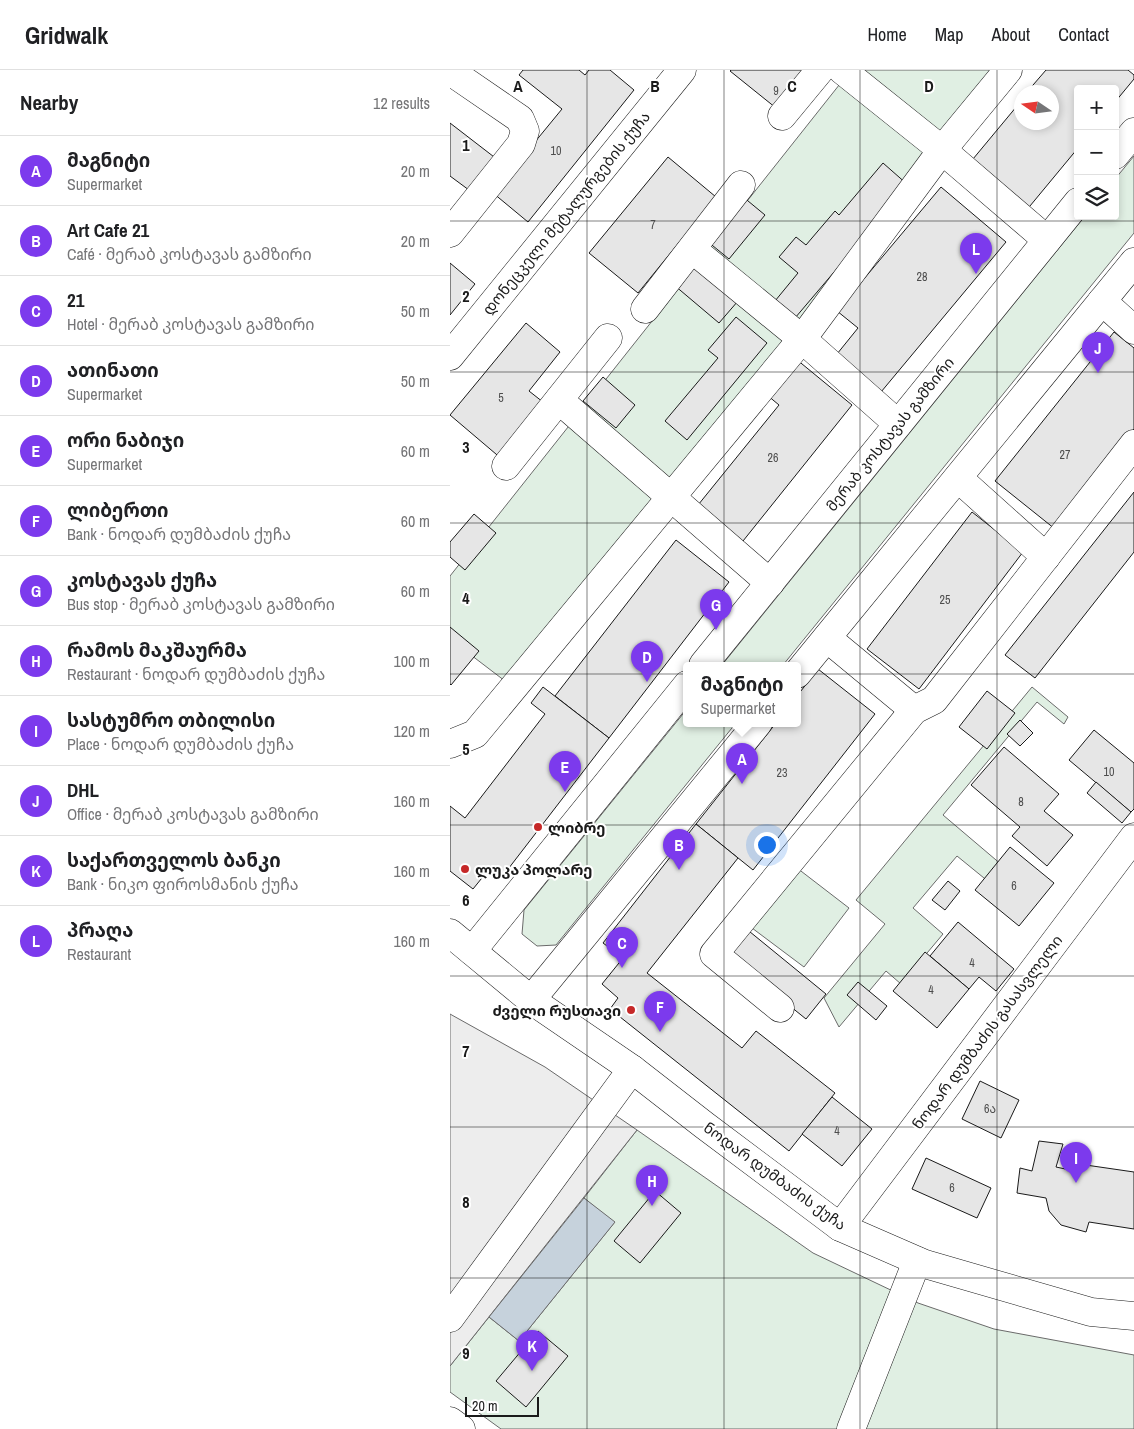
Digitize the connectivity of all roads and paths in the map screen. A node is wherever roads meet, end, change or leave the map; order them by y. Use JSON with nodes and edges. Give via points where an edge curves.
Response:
{"nodes":[{"id":1,"x":820,"y":70,"type":"edge"},
{"id":2,"x":842,"y":70,"type":"edge"},
{"id":3,"x":1008,"y":70,"type":"edge"},
{"id":4,"x":452,"y":71,"type":"edge"},
{"id":5,"x":672,"y":73,"type":"edge"},
{"id":6,"x":782,"y":116,"type":"dead end"},
{"id":7,"x":1134,"y":132,"type":"edge"},
{"id":8,"x":942,"y":150,"type":"junction"},
{"id":9,"x":1119,"y":150,"type":"edge"},
{"id":10,"x":741,"y":185,"type":"dead end"},
{"id":11,"x":1074,"y":207,"type":"edge"},
{"id":12,"x":450,"y":233,"type":"edge"},
{"id":13,"x":1047,"y":240,"type":"junction"},
{"id":14,"x":692,"y":249,"type":"junction"},
{"id":15,"x":1134,"y":262,"type":"edge"},
{"id":16,"x":1102,"y":301,"type":"junction"},
{"id":17,"x":645,"y":309,"type":"dead end"},
{"id":18,"x":1134,"y":330,"type":"edge"},
{"id":19,"x":608,"y":338,"type":"dead end"},
{"id":20,"x":802,"y":339,"type":"junction"},
{"id":21,"x":450,"y":356,"type":"edge"},
{"id":22,"x":558,"y":400,"type":"junction"},
{"id":23,"x":898,"y":424,"type":"junction"},
{"id":24,"x":1134,"y":444,"type":"edge"},
{"id":25,"x":506,"y":466,"type":"dead end"},
{"id":26,"x":958,"y":478,"type":"junction"},
{"id":27,"x":671,"y":497,"type":"junction"},
{"id":28,"x":1046,"y":557,"type":"junction"},
{"id":29,"x":770,"y":583,"type":"junction"},
{"id":30,"x":827,"y":638,"type":"junction"},
{"id":31,"x":705,"y":662,"type":"edge"},
{"id":32,"x":801,"y":669,"type":"edge"},
{"id":33,"x":683,"y":690,"type":"edge"},
{"id":34,"x":914,"y":710,"type":"junction"},
{"id":35,"x":755,"y":727,"type":"edge"},
{"id":36,"x":450,"y":744,"type":"edge"},
{"id":37,"x":1134,"y":837,"type":"edge"},
{"id":38,"x":450,"y":933,"type":"edge"},
{"id":39,"x":472,"y":951,"type":"junction"},
{"id":40,"x":531,"y":1000,"type":"junction"},
{"id":41,"x":780,"y":1008,"type":"dead end"},
{"id":42,"x":632,"y":1069,"type":"junction"},
{"id":43,"x":840,"y":1226,"type":"junction"},
{"id":44,"x":918,"y":1262,"type":"junction"},
{"id":45,"x":1134,"y":1316,"type":"edge"},
{"id":46,"x":450,"y":1318,"type":"edge"},
{"id":47,"x":450,"y":1420,"type":"edge"},
{"id":48,"x":461,"y":1429,"type":"edge"},
{"id":49,"x":851,"y":1429,"type":"edge"}],
"edges":[{"from":1,"to":6,"type":"street"},
{"from":2,"to":8,"type":"street"},
{"from":3,"to":8,"type":"street"},
{"from":4,"to":12,"type":"street","via":[[520,119],[525,131],[522,144]]},
{"from":5,"to":21,"type":"street","name":"დონეცკელი მეტალურგების ქუჩა"},
{"from":7,"to":9,"type":"street"},
{"from":8,"to":13,"type":"street"},
{"from":8,"to":20,"type":"street"},
{"from":10,"to":14,"type":"street"},
{"from":11,"to":13,"type":"street","name":"მერაბ კოსტავას გამზირი"},
{"from":13,"to":23,"type":"street","name":"მერაბ კოსტავას გამზირი"},
{"from":14,"to":17,"type":"street"},
{"from":14,"to":20,"type":"street"},
{"from":15,"to":16,"type":"street"},
{"from":16,"to":18,"type":"street"},
{"from":16,"to":26,"type":"street"},
{"from":19,"to":22,"type":"street"},
{"from":20,"to":23,"type":"street"},
{"from":20,"to":27,"type":"street"},
{"from":22,"to":25,"type":"street"},
{"from":22,"to":27,"type":"street"},
{"from":23,"to":29,"type":"street","name":"მერაბ კოსტავას გამზირი"},
{"from":24,"to":28,"type":"street"},
{"from":26,"to":28,"type":"street"},
{"from":26,"to":30,"type":"street"},
{"from":27,"to":29,"type":"street"},
{"from":27,"to":36,"type":"street","via":[[475,734]]},
{"from":28,"to":34,"type":"street","via":[[934,700]]},
{"from":29,"to":31,"type":"street","name":"მერაბ კოსტავას გამზირი"},
{"from":30,"to":32,"type":"street"},
{"from":30,"to":34,"type":"street"},
{"from":33,"to":39,"type":"street"},
{"from":34,"to":41,"type":"street","via":[[714,954]]},
{"from":35,"to":40,"type":"street"},
{"from":37,"to":43,"type":"street","name":"ნოდარ დუმბაძის გასასვლელი"},
{"from":38,"to":39,"type":"street","name":"ნოდარ დუმბაძის ქუჩა"},
{"from":39,"to":40,"type":"street","name":"ნოდარ დუმბაძის ქუჩა"},
{"from":40,"to":42,"type":"street","name":"ნოდარ დუმბაძის ქუჩა"},
{"from":42,"to":43,"type":"street","name":"ნოდარ დუმბაძის ქუჩა"},
{"from":42,"to":46,"type":"street"},
{"from":43,"to":44,"type":"street","name":"ნოდარ დუმბაძის ქუჩა"},
{"from":44,"to":45,"type":"street","name":"ნოდარ დუმბაძის ქუჩა","via":[[1091,1312]]},
{"from":44,"to":49,"type":"street"},
{"from":47,"to":48,"type":"street"}]}
